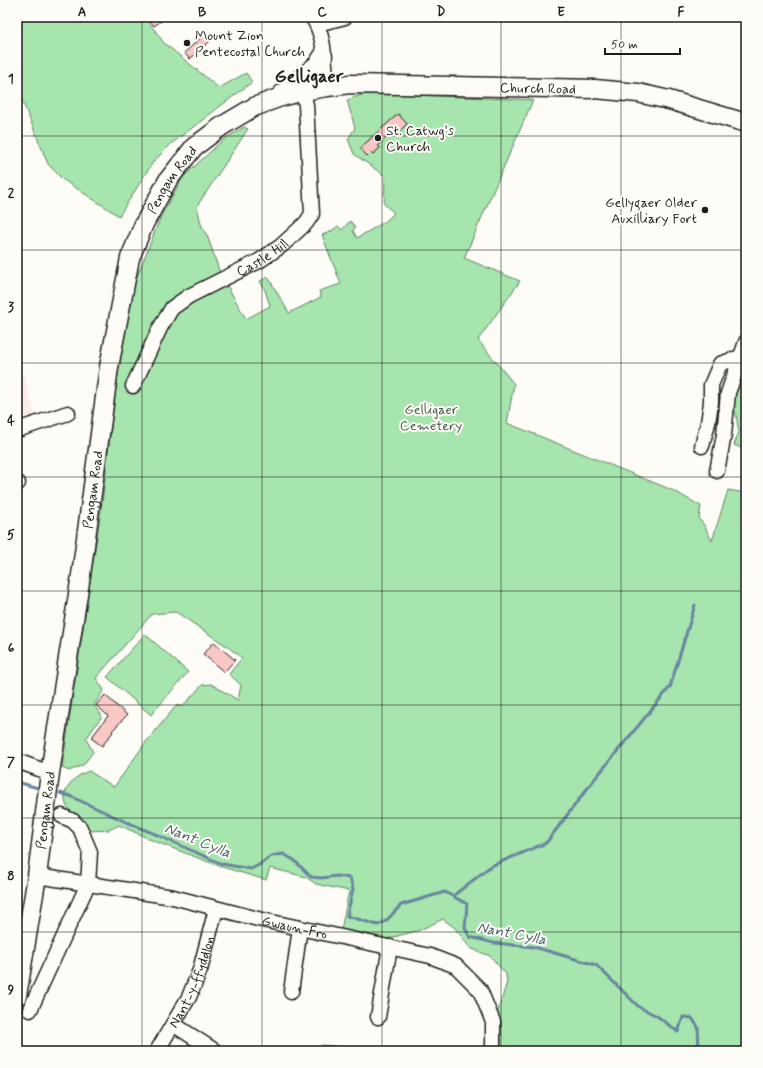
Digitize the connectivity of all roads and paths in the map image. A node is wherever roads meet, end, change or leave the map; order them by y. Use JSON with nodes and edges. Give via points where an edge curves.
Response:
{"nodes":[{"id":1,"x":346,"y":17,"type":"edge"},
{"id":2,"x":314,"y":20,"type":"edge"},
{"id":3,"x":323,"y":56,"type":"junction"},
{"id":4,"x":327,"y":86,"type":"junction"},
{"id":5,"x":303,"y":91,"type":"junction"},
{"id":6,"x":278,"y":98,"type":"junction"},
{"id":7,"x":746,"y":123,"type":"edge"},
{"id":8,"x":746,"y":342,"type":"edge"},
{"id":9,"x":740,"y":357,"type":"junction"},
{"id":10,"x":133,"y":386,"type":"dead end"},
{"id":11,"x":68,"y":413,"type":"dead end"},
{"id":12,"x":17,"y":430,"type":"edge"},
{"id":13,"x":702,"y":446,"type":"dead end"},
{"id":14,"x":717,"y":471,"type":"dead end"},
{"id":15,"x":17,"y":761,"type":"edge"},
{"id":16,"x":50,"y":773,"type":"junction"},
{"id":17,"x":62,"y":816,"type":"dead end"},
{"id":18,"x":37,"y":876,"type":"junction"},
{"id":19,"x":88,"y":884,"type":"junction"},
{"id":20,"x":216,"y":909,"type":"junction"},
{"id":21,"x":300,"y":928,"type":"junction"},
{"id":22,"x":390,"y":947,"type":"junction"},
{"id":23,"x":291,"y":992,"type":"dead end"},
{"id":24,"x":17,"y":996,"type":"edge"},
{"id":25,"x":30,"y":1010,"type":"dead end"},
{"id":26,"x":378,"y":1017,"type":"dead end"},
{"id":27,"x":173,"y":1024,"type":"junction"},
{"id":28,"x":157,"y":1051,"type":"edge"},
{"id":29,"x":215,"y":1051,"type":"edge"},
{"id":30,"x":493,"y":1051,"type":"edge"}],
"edges":[{"from":1,"to":2,"type":"street"},
{"from":2,"to":3,"type":"street","via":[[320,35]]},
{"from":3,"to":4,"type":"street"},
{"from":3,"to":6,"type":"main road","via":[[317,65]]},
{"from":4,"to":5,"type":"main road","name":"Pengam Road"},
{"from":4,"to":7,"type":"main road","name":"Church Road","via":[[377,84],[595,89],[638,93],[670,100]]},
{"from":5,"to":6,"type":"main road","name":"Pengam Road"},
{"from":5,"to":10,"type":"street","name":"Castle Hill","via":[[312,214],[281,246],[259,261],[189,296],[172,308]]},
{"from":6,"to":16,"type":"main road","name":"Pengam Road","via":[[254,107],[194,147],[168,180],[144,224],[130,258],[109,367],[81,575]]},
{"from":8,"to":9,"type":"street"},
{"from":9,"to":13,"type":"street","via":[[720,364],[711,385],[708,423]]},
{"from":9,"to":14,"type":"street","via":[[728,393]]},
{"from":11,"to":12,"type":"street"},
{"from":15,"to":16,"type":"street"},
{"from":16,"to":18,"type":"main road","name":"Pengam Road"},
{"from":17,"to":19,"type":"street","via":[[80,828],[90,852]]},
{"from":18,"to":19,"type":"street","name":"Gwaun-Fro"},
{"from":18,"to":24,"type":"main road","name":"Pengam Road"},
{"from":19,"to":20,"type":"street","name":"Gwaun-Fro","via":[[173,897]]},
{"from":19,"to":25,"type":"street"},
{"from":20,"to":21,"type":"street","name":"Gwaun-Fro"},
{"from":20,"to":27,"type":"street","name":"Nant-y-ffyddlon","via":[[200,970],[189,997]]},
{"from":21,"to":22,"type":"street","name":"Gwaun-Fro"},
{"from":21,"to":23,"type":"street"},
{"from":22,"to":26,"type":"street"},
{"from":22,"to":30,"type":"street","name":"Gwaun-Fro","via":[[430,956],[456,966],[480,990],[493,1022]]},
{"from":27,"to":28,"type":"street","name":"Nant-y-ffyddlon"},
{"from":27,"to":29,"type":"street"}]}
